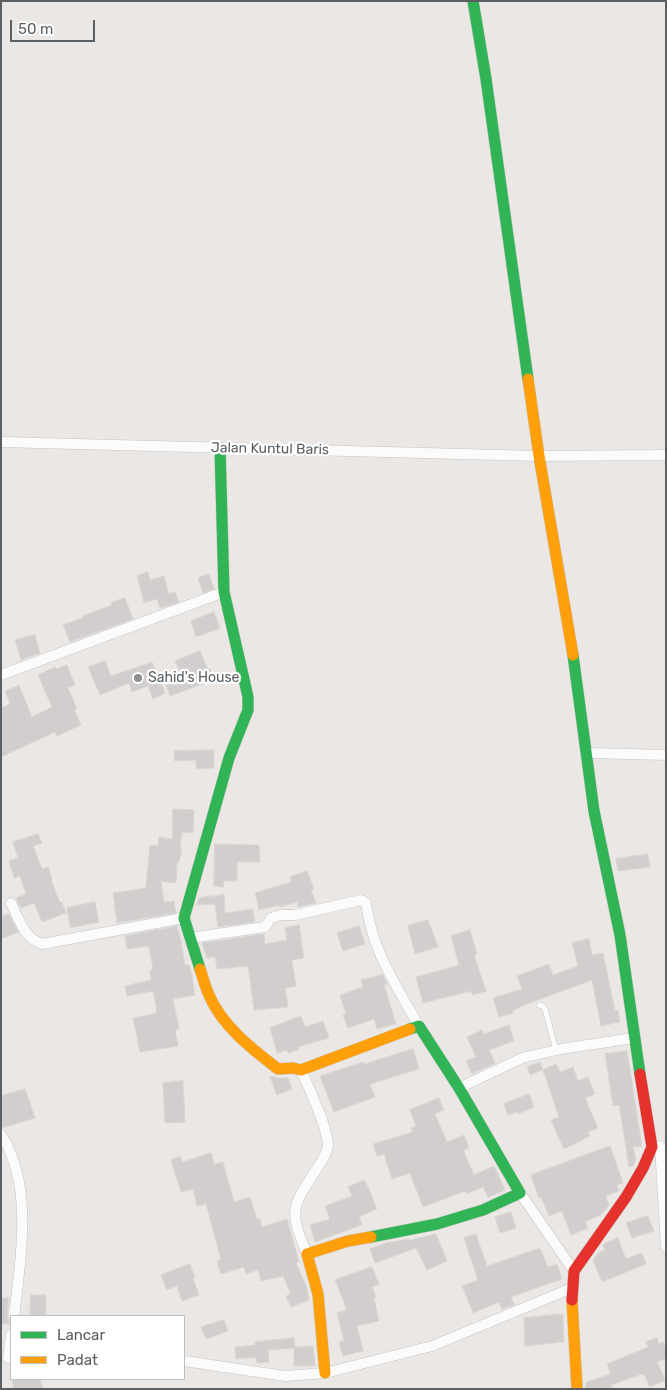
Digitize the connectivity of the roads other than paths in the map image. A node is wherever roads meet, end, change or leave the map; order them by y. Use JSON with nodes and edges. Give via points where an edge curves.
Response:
{"nodes":[{"id":1,"x":473,"y":1,"type":"edge"},
{"id":2,"x":1,"y":442,"type":"edge"},
{"id":3,"x":220,"y":448,"type":"junction"},
{"id":4,"x":666,"y":454,"type":"edge"},
{"id":5,"x":539,"y":456,"type":"junction"},
{"id":6,"x":224,"y":592,"type":"junction"},
{"id":7,"x":1,"y":675,"type":"edge"},
{"id":8,"x":587,"y":754,"type":"junction"},
{"id":9,"x":666,"y":755,"type":"edge"},
{"id":10,"x":11,"y":903,"type":"dead end"},
{"id":11,"x":184,"y":918,"type":"junction"},
{"id":12,"x":190,"y":938,"type":"junction"},
{"id":13,"x":539,"y":1005,"type":"dead end"},
{"id":14,"x":419,"y":1026,"type":"junction"},
{"id":15,"x":634,"y":1038,"type":"junction"},
{"id":16,"x":556,"y":1050,"type":"junction"},
{"id":17,"x":301,"y":1070,"type":"junction"},
{"id":18,"x":458,"y":1088,"type":"junction"},
{"id":19,"x":1,"y":1135,"type":"edge"},
{"id":20,"x":659,"y":1146,"type":"edge"},
{"id":21,"x":520,"y":1194,"type":"junction"},
{"id":22,"x":666,"y":1246,"type":"edge"},
{"id":23,"x":307,"y":1254,"type":"junction"},
{"id":24,"x":574,"y":1271,"type":"junction"},
{"id":25,"x":572,"y":1288,"type":"junction"},
{"id":26,"x":14,"y":1315,"type":"edge"},
{"id":27,"x":10,"y":1341,"type":"edge"},
{"id":28,"x":7,"y":1359,"type":"edge"},
{"id":29,"x":185,"y":1361,"type":"edge"},
{"id":30,"x":325,"y":1373,"type":"junction"},
{"id":31,"x":577,"y":1389,"type":"edge"}],
"edges":[{"from":1,"to":5,"type":"street"},
{"from":2,"to":3,"type":"street","name":"Jalan Kuntul Baris"},
{"from":3,"to":5,"type":"street","name":"Jalan Kuntul Baris"},
{"from":3,"to":6,"type":"street"},
{"from":4,"to":5,"type":"street","name":"Jalan Kuntul Baris"},
{"from":5,"to":8,"type":"street"},
{"from":6,"to":7,"type":"street"},
{"from":6,"to":11,"type":"street","via":[[248,697],[248,710],[229,758]]},
{"from":8,"to":9,"type":"street"},
{"from":8,"to":15,"type":"street","via":[[594,811],[620,935]]},
{"from":10,"to":11,"type":"street","via":[[26,933],[42,944]]},
{"from":11,"to":12,"type":"street"},
{"from":12,"to":14,"type":"street","via":[[265,927],[271,918],[281,915],[295,915],[361,900],[366,903],[372,935],[382,962]]},
{"from":12,"to":17,"type":"street","via":[[208,994],[229,1025],[278,1069]]},
{"from":13,"to":16,"type":"lane","via":[[545,1009]]},
{"from":14,"to":17,"type":"street"},
{"from":14,"to":18,"type":"street"},
{"from":15,"to":16,"type":"street"},
{"from":15,"to":20,"type":"street"},
{"from":16,"to":18,"type":"street","via":[[522,1058]]},
{"from":17,"to":23,"type":"street","via":[[328,1148],[297,1198],[294,1211]]},
{"from":18,"to":21,"type":"street"},
{"from":19,"to":26,"type":"street","via":[[15,1162],[21,1188],[20,1261]]},
{"from":20,"to":22,"type":"street"},
{"from":20,"to":24,"type":"street"},
{"from":21,"to":23,"type":"street","via":[[437,1224],[348,1241]]},
{"from":21,"to":24,"type":"street"},
{"from":23,"to":30,"type":"street","via":[[318,1294]]},
{"from":24,"to":25,"type":"street"},
{"from":25,"to":30,"type":"street","via":[[432,1346]]},
{"from":25,"to":31,"type":"street"},
{"from":27,"to":28,"type":"street"},
{"from":29,"to":30,"type":"street","via":[[285,1376]]}]}
